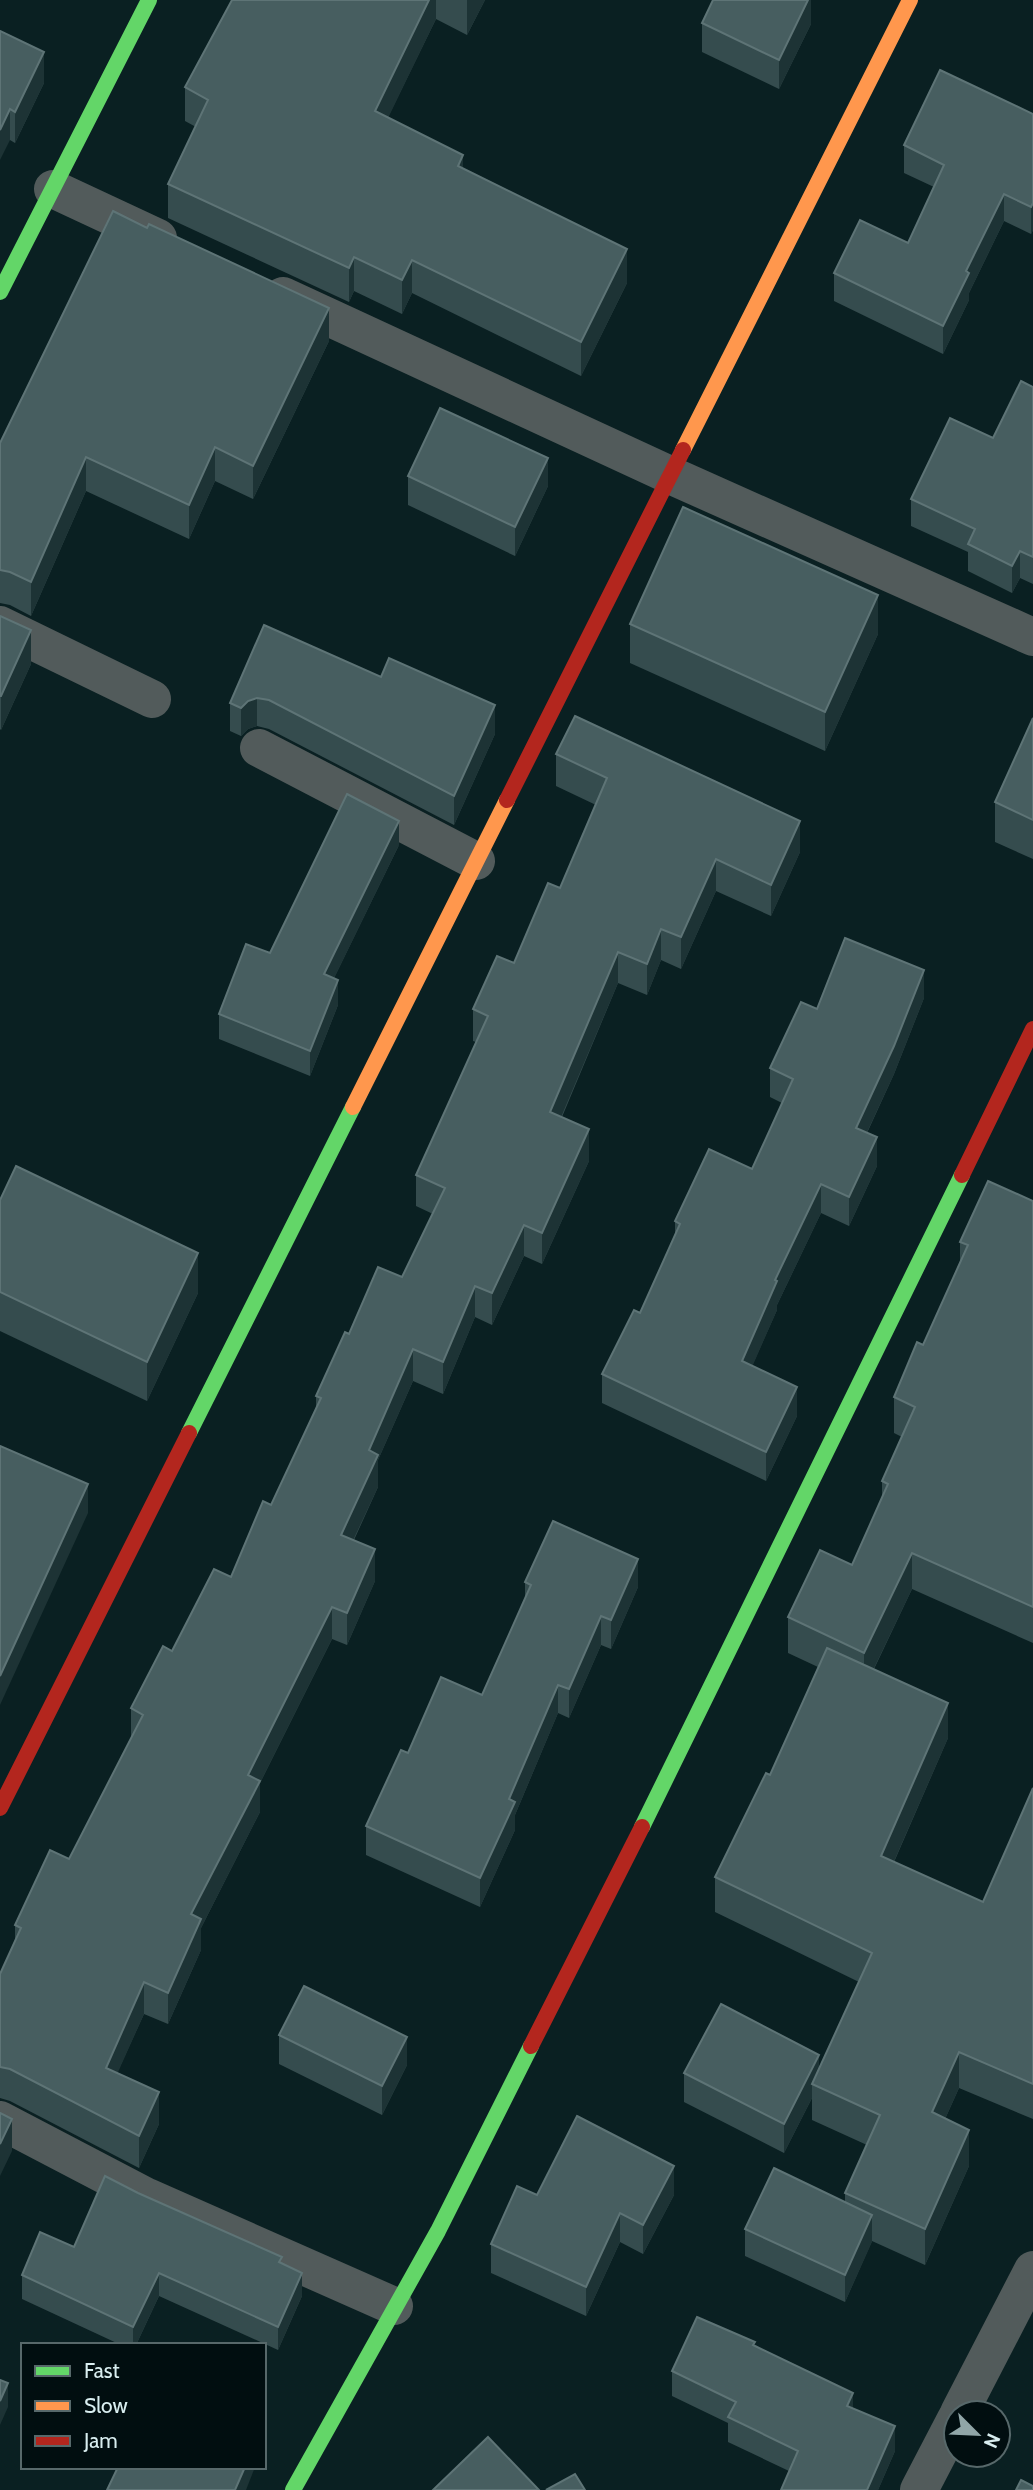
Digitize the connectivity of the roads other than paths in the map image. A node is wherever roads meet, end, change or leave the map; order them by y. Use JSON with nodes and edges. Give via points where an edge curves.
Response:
{"nodes":[{"id":1,"x":910,"y":0,"type":"edge"},
{"id":2,"x":144,"y":2,"type":"edge"},
{"id":3,"x":53,"y":189,"type":"junction"},
{"id":4,"x":191,"y":253,"type":"edge"},
{"id":5,"x":254,"y":283,"type":"edge"},
{"id":6,"x":0,"y":292,"type":"edge"},
{"id":7,"x":670,"y":475,"type":"junction"},
{"id":8,"x":0,"y":625,"type":"edge"},
{"id":9,"x":1033,"y":637,"type":"edge"},
{"id":10,"x":152,"y":699,"type":"dead end"},
{"id":11,"x":259,"y":748,"type":"dead end"},
{"id":12,"x":476,"y":861,"type":"junction"},
{"id":13,"x":1033,"y":1029,"type":"edge"},
{"id":14,"x":10,"y":1764,"type":"edge"},
{"id":15,"x":0,"y":1808,"type":"edge"},
{"id":16,"x":0,"y":2120,"type":"edge"},
{"id":17,"x":1033,"y":2270,"type":"edge"},
{"id":18,"x":394,"y":2306,"type":"junction"},
{"id":19,"x":966,"y":2399,"type":"edge"},
{"id":20,"x":942,"y":2446,"type":"edge"},
{"id":21,"x":293,"y":2490,"type":"edge"},
{"id":22,"x":919,"y":2490,"type":"edge"}],
"edges":[{"from":1,"to":7,"type":"street"},
{"from":2,"to":3,"type":"street"},
{"from":3,"to":4,"type":"street"},
{"from":3,"to":6,"type":"street"},
{"from":5,"to":7,"type":"street"},
{"from":7,"to":9,"type":"street"},
{"from":7,"to":12,"type":"street"},
{"from":8,"to":10,"type":"street"},
{"from":11,"to":12,"type":"street"},
{"from":12,"to":14,"type":"street"},
{"from":13,"to":18,"type":"street","via":[[691,1730],[438,2231]]},
{"from":14,"to":15,"type":"street"},
{"from":16,"to":18,"type":"street","via":[[147,2197]]},
{"from":17,"to":19,"type":"street"},
{"from":18,"to":21,"type":"street"},
{"from":20,"to":22,"type":"street"}]}
